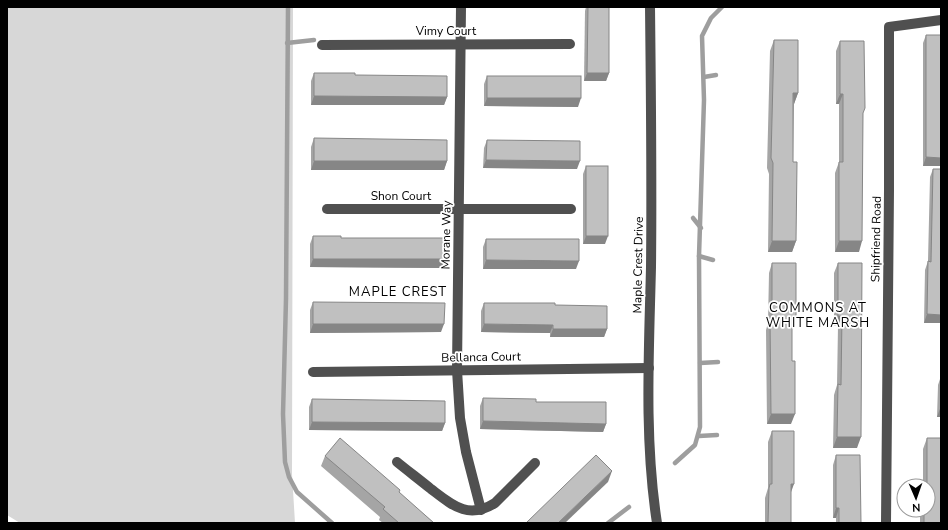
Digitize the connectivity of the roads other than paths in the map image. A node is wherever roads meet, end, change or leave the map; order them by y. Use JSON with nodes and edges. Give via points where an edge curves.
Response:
{"nodes":[{"id":1,"x":461,"y":7,"type":"edge"},
{"id":2,"x":650,"y":7,"type":"edge"},
{"id":3,"x":941,"y":20,"type":"edge"},
{"id":4,"x":322,"y":44,"type":"dead end"},
{"id":5,"x":461,"y":44,"type":"junction"},
{"id":6,"x":570,"y":44,"type":"dead end"},
{"id":7,"x":460,"y":208,"type":"junction"},
{"id":8,"x":327,"y":209,"type":"dead end"},
{"id":9,"x":571,"y":210,"type":"dead end"},
{"id":10,"x":649,"y":368,"type":"junction"},
{"id":11,"x":457,"y":370,"type":"junction"},
{"id":12,"x":313,"y":372,"type":"dead end"},
{"id":13,"x":397,"y":462,"type":"dead end"},
{"id":14,"x":535,"y":464,"type":"dead end"},
{"id":15,"x":481,"y":510,"type":"junction"},
{"id":16,"x":657,"y":523,"type":"edge"},
{"id":17,"x":886,"y":523,"type":"edge"}],
"edges":[{"from":1,"to":5,"type":"street","name":"Morane Way"},
{"from":2,"to":10,"type":"street","name":"Maple Crest Drive","via":[[652,213]]},
{"from":3,"to":17,"type":"street","name":"Shipfriend Road","via":[[889,27]]},
{"from":4,"to":5,"type":"street","name":"Vimy Court"},
{"from":5,"to":6,"type":"street","name":"Vimy Court"},
{"from":5,"to":7,"type":"street","name":"Morane Way"},
{"from":7,"to":8,"type":"street","name":"Shon Court"},
{"from":7,"to":9,"type":"street","name":"Shon Court"},
{"from":7,"to":11,"type":"street","name":"Morane Way"},
{"from":10,"to":11,"type":"street","name":"Bellanca Court"},
{"from":10,"to":16,"type":"street","name":"Maple Crest Drive","via":[[651,466]]},
{"from":11,"to":12,"type":"street","name":"Bellanca Court"},
{"from":11,"to":15,"type":"street","name":"Morane Way","via":[[460,418]]},
{"from":13,"to":15,"type":"street","via":[[453,506]]},
{"from":14,"to":15,"type":"street","via":[[495,503]]}]}
